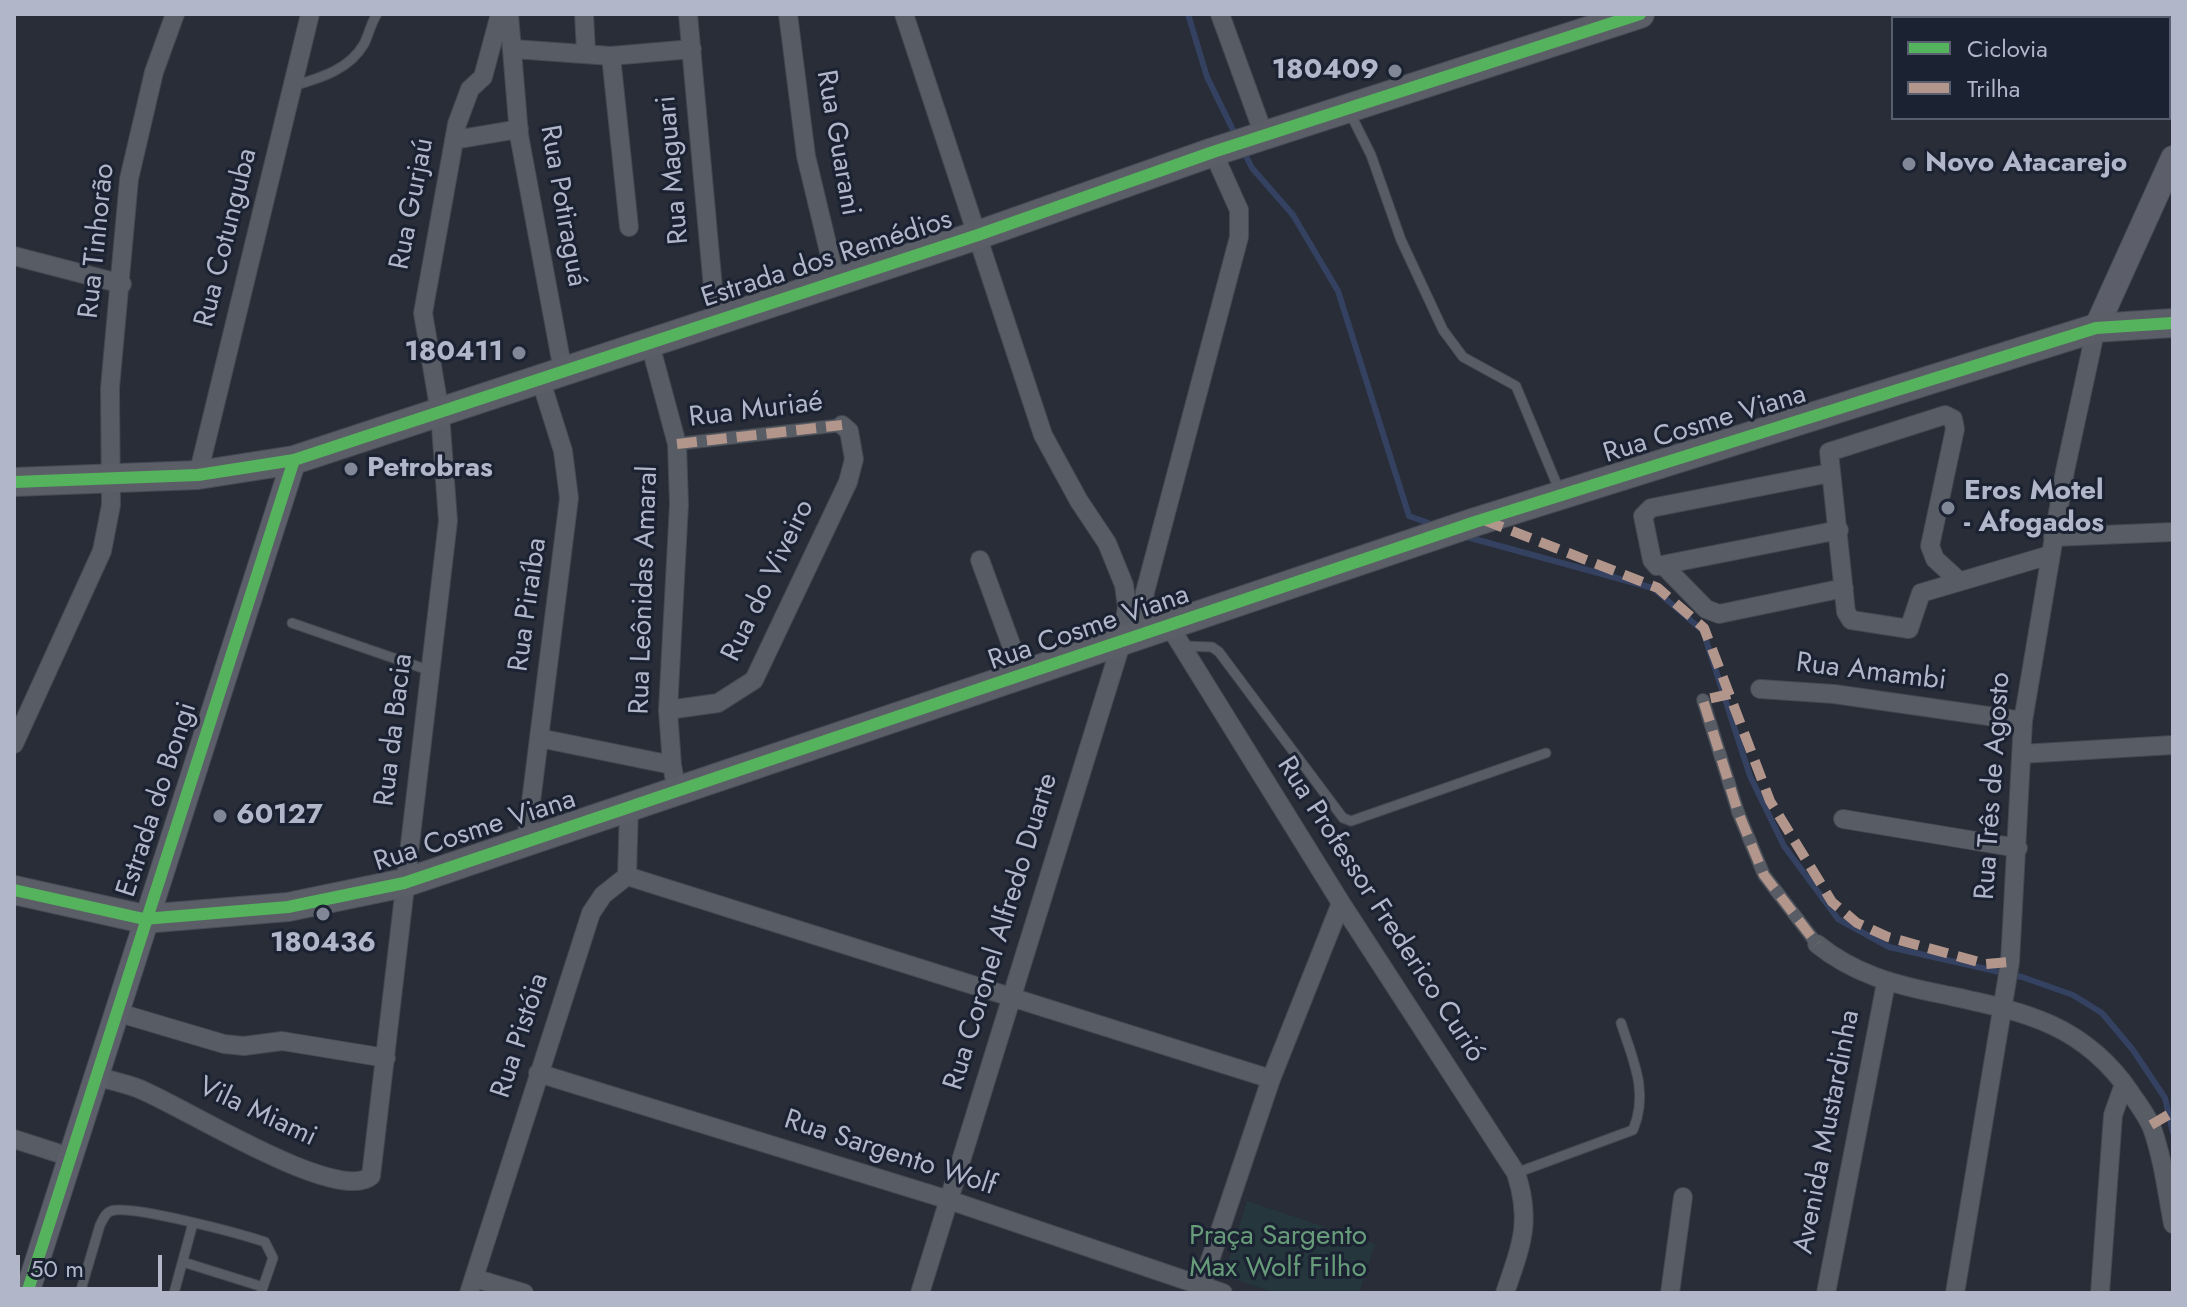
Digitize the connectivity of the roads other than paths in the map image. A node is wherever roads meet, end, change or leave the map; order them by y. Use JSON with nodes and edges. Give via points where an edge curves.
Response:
{"nodes":[{"id":1,"x":175,"y":14,"type":"edge"},
{"id":2,"x":310,"y":14,"type":"edge"},
{"id":3,"x":377,"y":14,"type":"edge"},
{"id":4,"x":500,"y":14,"type":"edge"},
{"id":5,"x":509,"y":14,"type":"edge"},
{"id":6,"x":584,"y":14,"type":"edge"},
{"id":7,"x":688,"y":14,"type":"edge"},
{"id":8,"x":788,"y":14,"type":"edge"},
{"id":9,"x":904,"y":14,"type":"edge"},
{"id":10,"x":1220,"y":14,"type":"edge"},
{"id":11,"x":1640,"y":14,"type":"edge"},
{"id":12,"x":514,"y":49,"type":"junction"},
{"id":13,"x":692,"y":49,"type":"junction"},
{"id":14,"x":586,"y":51,"type":"junction"},
{"id":15,"x":611,"y":56,"type":"junction"},
{"id":16,"x":293,"y":86,"type":"junction"},
{"id":17,"x":1347,"y":108,"type":"junction"},
{"id":18,"x":519,"y":129,"type":"junction"},
{"id":19,"x":1262,"y":135,"type":"junction"},
{"id":20,"x":454,"y":140,"type":"junction"},
{"id":21,"x":1220,"y":149,"type":"junction"},
{"id":22,"x":2173,"y":158,"type":"edge"},
{"id":23,"x":629,"y":227,"type":"dead end"},
{"id":24,"x":978,"y":235,"type":"junction"},
{"id":25,"x":14,"y":256,"type":"edge"},
{"id":26,"x":836,"y":281,"type":"junction"},
{"id":27,"x":122,"y":284,"type":"junction"},
{"id":28,"x":716,"y":321,"type":"junction"},
{"id":29,"x":2173,"y":323,"type":"edge"},
{"id":30,"x":2096,"y":328,"type":"junction"},
{"id":31,"x":650,"y":344,"type":"junction"},
{"id":32,"x":552,"y":375,"type":"junction"},
{"id":33,"x":440,"y":413,"type":"junction"},
{"id":34,"x":842,"y":425,"type":"joint"},
{"id":35,"x":677,"y":444,"type":"junction"},
{"id":36,"x":294,"y":460,"type":"junction"},
{"id":37,"x":1830,"y":473,"type":"junction"},
{"id":38,"x":198,"y":475,"type":"junction"},
{"id":39,"x":112,"y":479,"type":"junction"},
{"id":40,"x":14,"y":482,"type":"edge"},
{"id":41,"x":1561,"y":495,"type":"junction"},
{"id":42,"x":1839,"y":530,"type":"junction"},
{"id":43,"x":2173,"y":532,"type":"edge"},
{"id":44,"x":2051,"y":546,"type":"junction"},
{"id":45,"x":980,"y":560,"type":"dead end"},
{"id":46,"x":1664,"y":566,"type":"junction"},
{"id":47,"x":1959,"y":581,"type":"junction"},
{"id":48,"x":1844,"y":588,"type":"junction"},
{"id":49,"x":292,"y":623,"type":"dead end"},
{"id":50,"x":1175,"y":636,"type":"junction"},
{"id":51,"x":1131,"y":640,"type":"junction"},
{"id":52,"x":431,"y":671,"type":"junction"},
{"id":53,"x":1023,"y":677,"type":"junction"},
{"id":54,"x":1760,"y":689,"type":"dead end"},
{"id":55,"x":1703,"y":700,"type":"dead end"},
{"id":56,"x":668,"y":710,"type":"junction"},
{"id":57,"x":2023,"y":721,"type":"junction"},
{"id":58,"x":539,"y":738,"type":"junction"},
{"id":59,"x":14,"y":744,"type":"edge"},
{"id":60,"x":2173,"y":745,"type":"edge"},
{"id":61,"x":1546,"y":753,"type":"dead end"},
{"id":62,"x":2021,"y":754,"type":"junction"},
{"id":63,"x":674,"y":778,"type":"junction"},
{"id":64,"x":629,"y":807,"type":"junction"},
{"id":65,"x":1843,"y":819,"type":"dead end"},
{"id":66,"x":526,"y":842,"type":"junction"},
{"id":67,"x":2018,"y":848,"type":"junction"},
{"id":68,"x":627,"y":876,"type":"junction"},
{"id":69,"x":404,"y":883,"type":"junction"},
{"id":70,"x":14,"y":890,"type":"edge"},
{"id":71,"x":1341,"y":903,"type":"junction"},
{"id":72,"x":144,"y":919,"type":"junction"},
{"id":73,"x":1817,"y":944,"type":"joint"},
{"id":74,"x":1886,"y":983,"type":"junction"},
{"id":75,"x":1014,"y":996,"type":"junction"},
{"id":76,"x":2002,"y":1001,"type":"junction"},
{"id":77,"x":116,"y":1012,"type":"junction"},
{"id":78,"x":1621,"y":1023,"type":"dead end"},
{"id":79,"x":386,"y":1058,"type":"junction"},
{"id":80,"x":538,"y":1073,"type":"junction"},
{"id":81,"x":95,"y":1076,"type":"junction"},
{"id":82,"x":1271,"y":1079,"type":"junction"},
{"id":83,"x":2124,"y":1084,"type":"junction"},
{"id":84,"x":14,"y":1139,"type":"edge"},
{"id":85,"x":376,"y":1148,"type":"joint"},
{"id":86,"x":70,"y":1157,"type":"junction"},
{"id":87,"x":1516,"y":1173,"type":"junction"},
{"id":88,"x":1683,"y":1197,"type":"dead end"},
{"id":89,"x":949,"y":1200,"type":"junction"},
{"id":90,"x":193,"y":1223,"type":"junction"},
{"id":91,"x":2173,"y":1224,"type":"edge"},
{"id":92,"x":183,"y":1262,"type":"junction"},
{"id":93,"x":472,"y":1286,"type":"edge"},
{"id":94,"x":262,"y":1290,"type":"edge"},
{"id":95,"x":1200,"y":1290,"type":"edge"},
{"id":96,"x":27,"y":1293,"type":"edge"},
{"id":97,"x":80,"y":1293,"type":"edge"},
{"id":98,"x":174,"y":1293,"type":"edge"},
{"id":99,"x":524,"y":1293,"type":"edge"},
{"id":100,"x":920,"y":1293,"type":"edge"},
{"id":101,"x":1223,"y":1293,"type":"edge"},
{"id":102,"x":1505,"y":1293,"type":"edge"},
{"id":103,"x":1670,"y":1293,"type":"edge"},
{"id":104,"x":1826,"y":1293,"type":"edge"},
{"id":105,"x":1955,"y":1293,"type":"edge"},
{"id":106,"x":2100,"y":1293,"type":"edge"}],
"edges":[{"from":1,"to":27,"type":"street","name":"Rua Tinhorão","via":[[154,72],[129,179]]},
{"from":2,"to":16,"type":"street","name":"Rua Cotunguba"},
{"from":3,"to":16,"type":"lane","via":[[349,62],[329,75]]},
{"from":4,"to":20,"type":"street","name":"Rua Gurjaú","via":[[483,77],[470,89]]},
{"from":5,"to":12,"type":"street"},
{"from":6,"to":14,"type":"street"},
{"from":7,"to":13,"type":"street","name":"Rua Maguari"},
{"from":8,"to":26,"type":"street","name":"Rua Guarani","via":[[806,156]]},
{"from":9,"to":24,"type":"street"},
{"from":10,"to":19,"type":"street"},
{"from":11,"to":17,"type":"main road","name":"Estrada dos Remédios"},
{"from":12,"to":14,"type":"street"},
{"from":12,"to":18,"type":"street","name":"Rua Potiraguá"},
{"from":13,"to":15,"type":"street"},
{"from":13,"to":28,"type":"street","name":"Rua Maguari"},
{"from":14,"to":15,"type":"street"},
{"from":15,"to":23,"type":"street"},
{"from":16,"to":38,"type":"street","name":"Rua Cotunguba"},
{"from":17,"to":19,"type":"main road","name":"Estrada dos Remédios"},
{"from":17,"to":41,"type":"lane","via":[[1443,330],[1463,357],[1516,386]]},
{"from":18,"to":20,"type":"street"},
{"from":18,"to":32,"type":"street","name":"Rua Potiraguá"},
{"from":19,"to":21,"type":"main road","name":"Estrada dos Remédios"},
{"from":20,"to":33,"type":"street","name":"Rua Gurjaú","via":[[423,313]]},
{"from":21,"to":24,"type":"main road","name":"Estrada dos Remédios"},
{"from":21,"to":51,"type":"street","via":[[1239,210],[1239,237]]},
{"from":22,"to":30,"type":"main road","name":"Rua Três de Agosto"},
{"from":24,"to":26,"type":"main road","name":"Estrada dos Remédios"},
{"from":24,"to":51,"type":"street","name":"Rua Coronel Alfredo Duarte","via":[[1043,435],[1107,543],[1124,585]]},
{"from":25,"to":27,"type":"street"},
{"from":26,"to":28,"type":"main road","name":"Estrada dos Remédios"},
{"from":27,"to":39,"type":"street","name":"Rua Tinhorão","via":[[110,388]]},
{"from":28,"to":31,"type":"main road","name":"Estrada dos Remédios"},
{"from":29,"to":30,"type":"main road","name":"Rua Cosme Viana"},
{"from":30,"to":41,"type":"main road","name":"Rua Cosme Viana"},
{"from":30,"to":44,"type":"street","name":"Rua Três de Agosto"},
{"from":31,"to":32,"type":"main road","name":"Estrada dos Remédios"},
{"from":31,"to":35,"type":"street","name":"Rua Leônidas Amaral"},
{"from":32,"to":33,"type":"main road","name":"Estrada dos Remédios"},
{"from":32,"to":58,"type":"street","name":"Rua Piraíba","via":[[569,498]]},
{"from":33,"to":36,"type":"main road","name":"Estrada dos Remédios"},
{"from":33,"to":52,"type":"street","name":"Rua da Bacia","via":[[448,521]]},
{"from":34,"to":35,"type":"street","name":"Rua Muriaé"},
{"from":34,"to":56,"type":"street","name":"Rua do Viveiro","via":[[849,431],[853,470],[754,680],[718,703]]},
{"from":35,"to":56,"type":"street","name":"Rua Leônidas Amaral","via":[[679,504]]},
{"from":36,"to":38,"type":"main road","name":"Estrada dos Remédios"},
{"from":36,"to":72,"type":"main road","name":"Estrada do Bongi"},
{"from":37,"to":42,"type":"street"},
{"from":37,"to":46,"type":"street","via":[[1651,508],[1643,516],[1652,560]]},
{"from":37,"to":47,"type":"street","via":[[1829,452],[1950,416],[1955,429],[1930,546],[1935,559]]},
{"from":38,"to":39,"type":"main road","name":"Estrada dos Remédios"},
{"from":39,"to":40,"type":"main road","name":"Estrada dos Remédios"},
{"from":39,"to":59,"type":"street","name":"Rua Tinhorão","via":[[102,551]]},
{"from":41,"to":50,"type":"main road","name":"Rua Cosme Viana","via":[[1475,522]]},
{"from":42,"to":46,"type":"street"},
{"from":42,"to":48,"type":"street"},
{"from":43,"to":44,"type":"street"},
{"from":44,"to":47,"type":"street"},
{"from":44,"to":57,"type":"street","name":"Rua Três de Agosto"},
{"from":45,"to":53,"type":"street"},
{"from":46,"to":48,"type":"street","via":[[1706,609],[1719,614]]},
{"from":47,"to":48,"type":"street","via":[[1921,593],[1905,630],[1851,620]]},
{"from":49,"to":52,"type":"lane"},
{"from":50,"to":51,"type":"main road","name":"Rua Cosme Viana"},
{"from":50,"to":61,"type":"lane","via":[[1219,652],[1343,818],[1351,821]]},
{"from":50,"to":71,"type":"street","name":"Rua Professor Frederico Curió"},
{"from":51,"to":53,"type":"main road","name":"Rua Cosme Viana"},
{"from":51,"to":75,"type":"street","name":"Rua Coronel Alfredo Duarte","via":[[1102,696]]},
{"from":52,"to":69,"type":"street","name":"Rua da Bacia"},
{"from":53,"to":63,"type":"main road","name":"Rua Cosme Viana"},
{"from":54,"to":57,"type":"street","name":"Rua Amambi"},
{"from":55,"to":73,"type":"street","via":[[1764,875]]},
{"from":56,"to":63,"type":"street","name":"Rua Leônidas Amaral"},
{"from":57,"to":62,"type":"street","name":"Rua Três de Agosto"},
{"from":58,"to":63,"type":"street"},
{"from":58,"to":66,"type":"street","name":"Rua Piraíba"},
{"from":60,"to":62,"type":"street"},
{"from":62,"to":67,"type":"street","name":"Rua Três de Agosto"},
{"from":63,"to":64,"type":"main road","name":"Rua Cosme Viana"},
{"from":64,"to":66,"type":"main road","name":"Rua Cosme Viana"},
{"from":64,"to":68,"type":"street"},
{"from":65,"to":67,"type":"street"},
{"from":66,"to":69,"type":"main road","name":"Rua Cosme Viana"},
{"from":67,"to":76,"type":"street","name":"Rua Três de Agosto"},
{"from":68,"to":75,"type":"street"},
{"from":68,"to":80,"type":"street","name":"Rua Pistóia","via":[[591,913]]},
{"from":69,"to":72,"type":"main road","name":"Rua Cosme Viana","via":[[288,907]]},
{"from":69,"to":79,"type":"street","name":"Rua da Bacia"},
{"from":70,"to":72,"type":"main road","name":"Rua Cosme Viana"},
{"from":71,"to":82,"type":"street"},
{"from":71,"to":87,"type":"street","name":"Rua Professor Frederico Curió"},
{"from":72,"to":77,"type":"main road","name":"Estrada do Bongi"},
{"from":73,"to":74,"type":"street","via":[[1835,959]]},
{"from":74,"to":76,"type":"street"},
{"from":74,"to":104,"type":"street","name":"Avenida Mustardinha"},
{"from":75,"to":82,"type":"street"},
{"from":75,"to":89,"type":"street","name":"Rua Coronel Alfredo Duarte"},
{"from":76,"to":83,"type":"street","via":[[2077,1036]]},
{"from":76,"to":105,"type":"street","name":"Rua Três de Agosto"},
{"from":77,"to":79,"type":"street","via":[[224,1044],[282,1041]]},
{"from":77,"to":81,"type":"main road","name":"Estrada do Bongi"},
{"from":78,"to":87,"type":"lane","via":[[1642,1087],[1633,1130]]},
{"from":79,"to":85,"type":"street","name":"Rua da Bacia"},
{"from":80,"to":89,"type":"street","name":"Rua Sargento Wolf"},
{"from":80,"to":93,"type":"street","name":"Rua Pistóia"},
{"from":81,"to":85,"type":"street","name":"Vila Miami","via":[[137,1088],[222,1134],[323,1174],[352,1181],[369,1178]]},
{"from":81,"to":86,"type":"main road","name":"Estrada do Bongi"},
{"from":82,"to":95,"type":"street"},
{"from":83,"to":91,"type":"street","via":[[2151,1125]]},
{"from":83,"to":106,"type":"street","via":[[2113,1115]]},
{"from":84,"to":86,"type":"street"},
{"from":86,"to":96,"type":"main road","name":"Estrada do Bongi"},
{"from":87,"to":102,"type":"street","name":"Rua Professor Frederico Curió","via":[[1526,1203],[1526,1229]]},
{"from":88,"to":103,"type":"street"},
{"from":89,"to":95,"type":"street","name":"Rua Sargento Wolf"},
{"from":89,"to":100,"type":"street","name":"Rua Coronel Alfredo Duarte"},
{"from":90,"to":92,"type":"lane"},
{"from":90,"to":94,"type":"lane","via":[[271,1247],[273,1258]]},
{"from":90,"to":97,"type":"lane","via":[[110,1211],[100,1225]]},
{"from":92,"to":94,"type":"lane"},
{"from":92,"to":98,"type":"lane"},
{"from":93,"to":99,"type":"street"},
{"from":95,"to":101,"type":"street","name":"Rua Sargento Wolf"}]}
